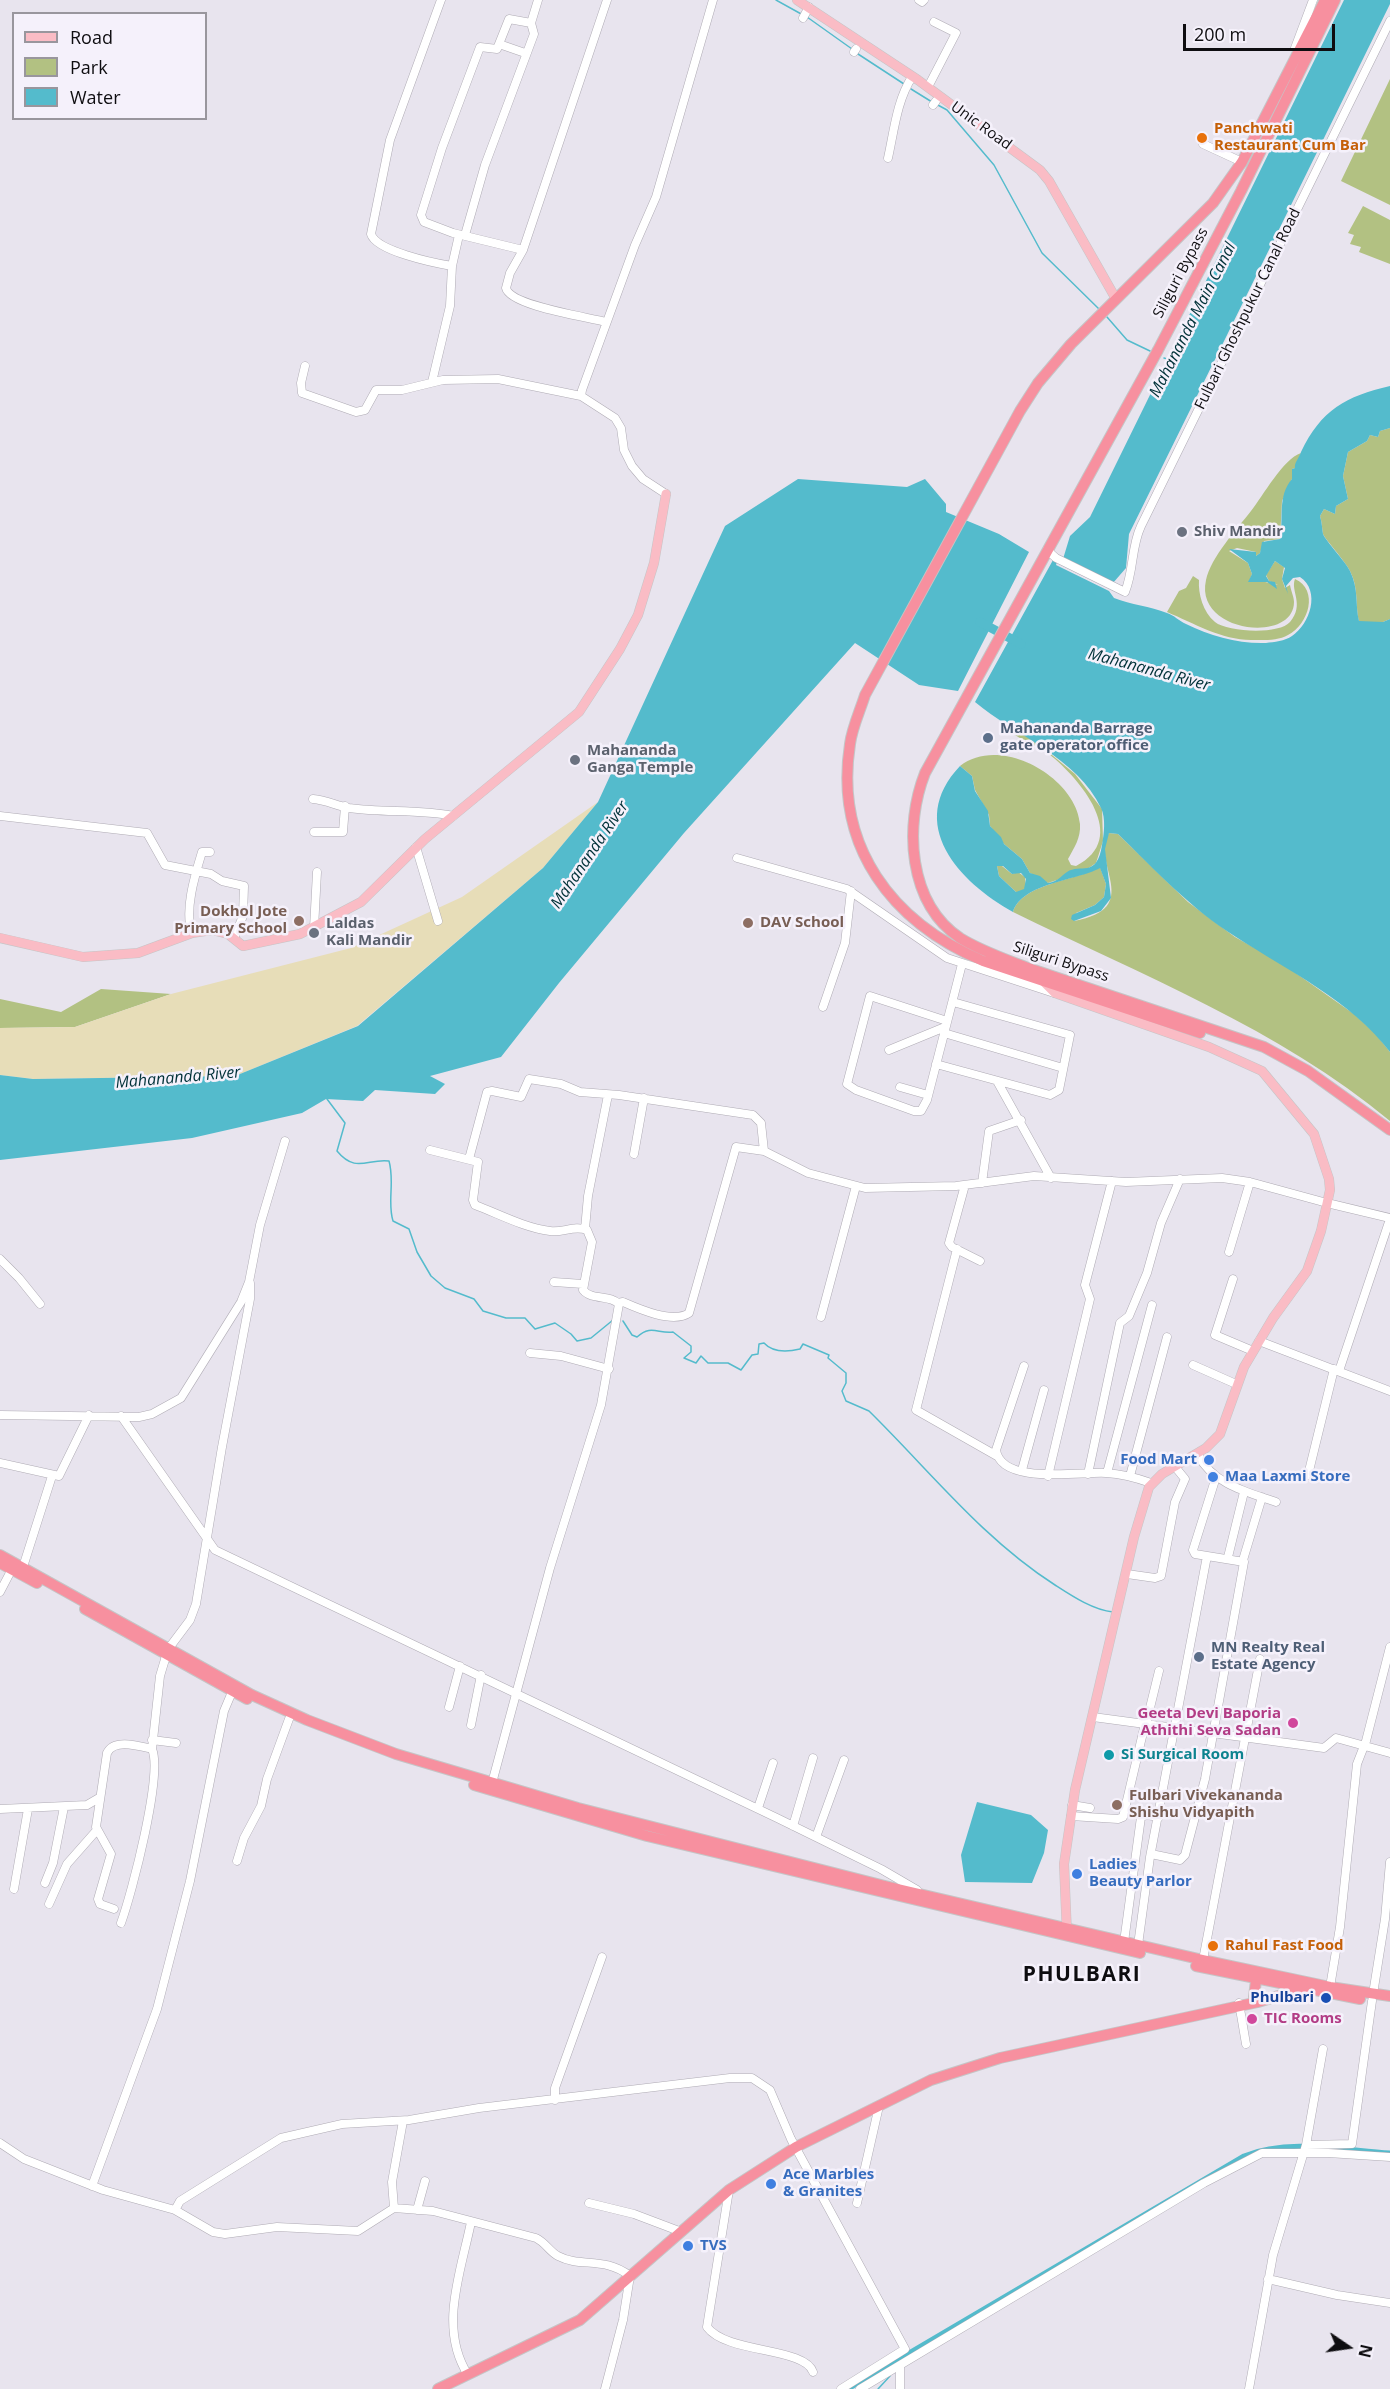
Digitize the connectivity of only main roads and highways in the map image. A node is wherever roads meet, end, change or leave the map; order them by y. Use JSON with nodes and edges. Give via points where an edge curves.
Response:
{"nodes":[{"id":1,"x":797,"y":0,"type":"edge"},
{"id":2,"x":1325,"y":0,"type":"edge"},
{"id":3,"x":1335,"y":0,"type":"edge"},
{"id":4,"x":1113,"y":301,"type":"junction"},
{"id":5,"x":666,"y":494,"type":"road end"},
{"id":6,"x":0,"y":938,"type":"edge"},
{"id":7,"x":1044,"y":982,"type":"junction"},
{"id":8,"x":1294,"y":1064,"type":"junction"},
{"id":9,"x":1390,"y":1130,"type":"edge"},
{"id":10,"x":0,"y":1555,"type":"edge"},
{"id":11,"x":0,"y":1563,"type":"edge"},
{"id":12,"x":16,"y":1566,"type":"junction"},
{"id":13,"x":170,"y":1653,"type":"junction"},
{"id":14,"x":1062,"y":1931,"type":"junction"},
{"id":15,"x":1256,"y":1980,"type":"junction"},
{"id":16,"x":1302,"y":1985,"type":"junction"},
{"id":17,"x":1289,"y":1987,"type":"junction"},
{"id":18,"x":1390,"y":1996,"type":"edge"},
{"id":19,"x":1254,"y":1997,"type":"junction"},
{"id":20,"x":1372,"y":1998,"type":"junction"},
{"id":21,"x":1390,"y":2003,"type":"edge"},
{"id":22,"x":1236,"y":2005,"type":"junction"},
{"id":23,"x":438,"y":2389,"type":"edge"}],
"edges":[{"from":1,"to":4,"type":"main road","name":"Unic Road","via":[[806,12],[908,83],[928,87],[1044,174]]},
{"from":2,"to":4,"type":"highway","via":[[1242,162],[1213,203]]},
{"from":3,"to":8,"type":"highway","name":"Siliguri Bypass","via":[[1158,350],[925,773],[914,819],[918,875],[927,901],[959,937],[996,956],[1264,1047]]},
{"from":4,"to":7,"type":"highway","via":[[1038,383],[865,695],[850,742],[848,802],[867,859],[895,904],[951,948]]},
{"from":5,"to":6,"type":"main road","via":[[654,563],[638,615],[589,699],[566,724],[416,847],[361,902],[291,937],[243,946],[217,930],[192,933],[138,952],[99,957],[72,956]]},
{"from":7,"to":8,"type":"highway","via":[[1247,1045]]},
{"from":7,"to":14,"type":"main road","via":[[1055,993],[1209,1047],[1262,1071],[1314,1134],[1329,1179],[1321,1231],[1308,1271],[1255,1343],[1236,1384],[1220,1434],[1198,1455],[1151,1483],[1138,1521],[1072,1810],[1064,1864]]},
{"from":8,"to":9,"type":"highway","name":"Siliguri Bypass"},
{"from":10,"to":12,"type":"highway"},
{"from":11,"to":12,"type":"highway"},
{"from":12,"to":13,"type":"highway"},
{"from":13,"to":14,"type":"highway","via":[[252,1695],[381,1749],[656,1829]]},
{"from":13,"to":14,"type":"highway","via":[[232,1692],[289,1719],[400,1762],[566,1814]]},
{"from":14,"to":15,"type":"highway"},
{"from":14,"to":16,"type":"highway","via":[[1138,1945]]},
{"from":15,"to":17,"type":"highway"},
{"from":15,"to":19,"type":"highway"},
{"from":16,"to":17,"type":"highway"},
{"from":16,"to":20,"type":"highway"},
{"from":16,"to":20,"type":"highway","via":[[1314,1984]]},
{"from":16,"to":22,"type":"highway"},
{"from":17,"to":19,"type":"highway"},
{"from":18,"to":20,"type":"highway"},
{"from":19,"to":22,"type":"highway"},
{"from":20,"to":21,"type":"highway"},
{"from":22,"to":23,"type":"highway","via":[[979,2063],[939,2077],[796,2147],[729,2190],[572,2325]]}]}
